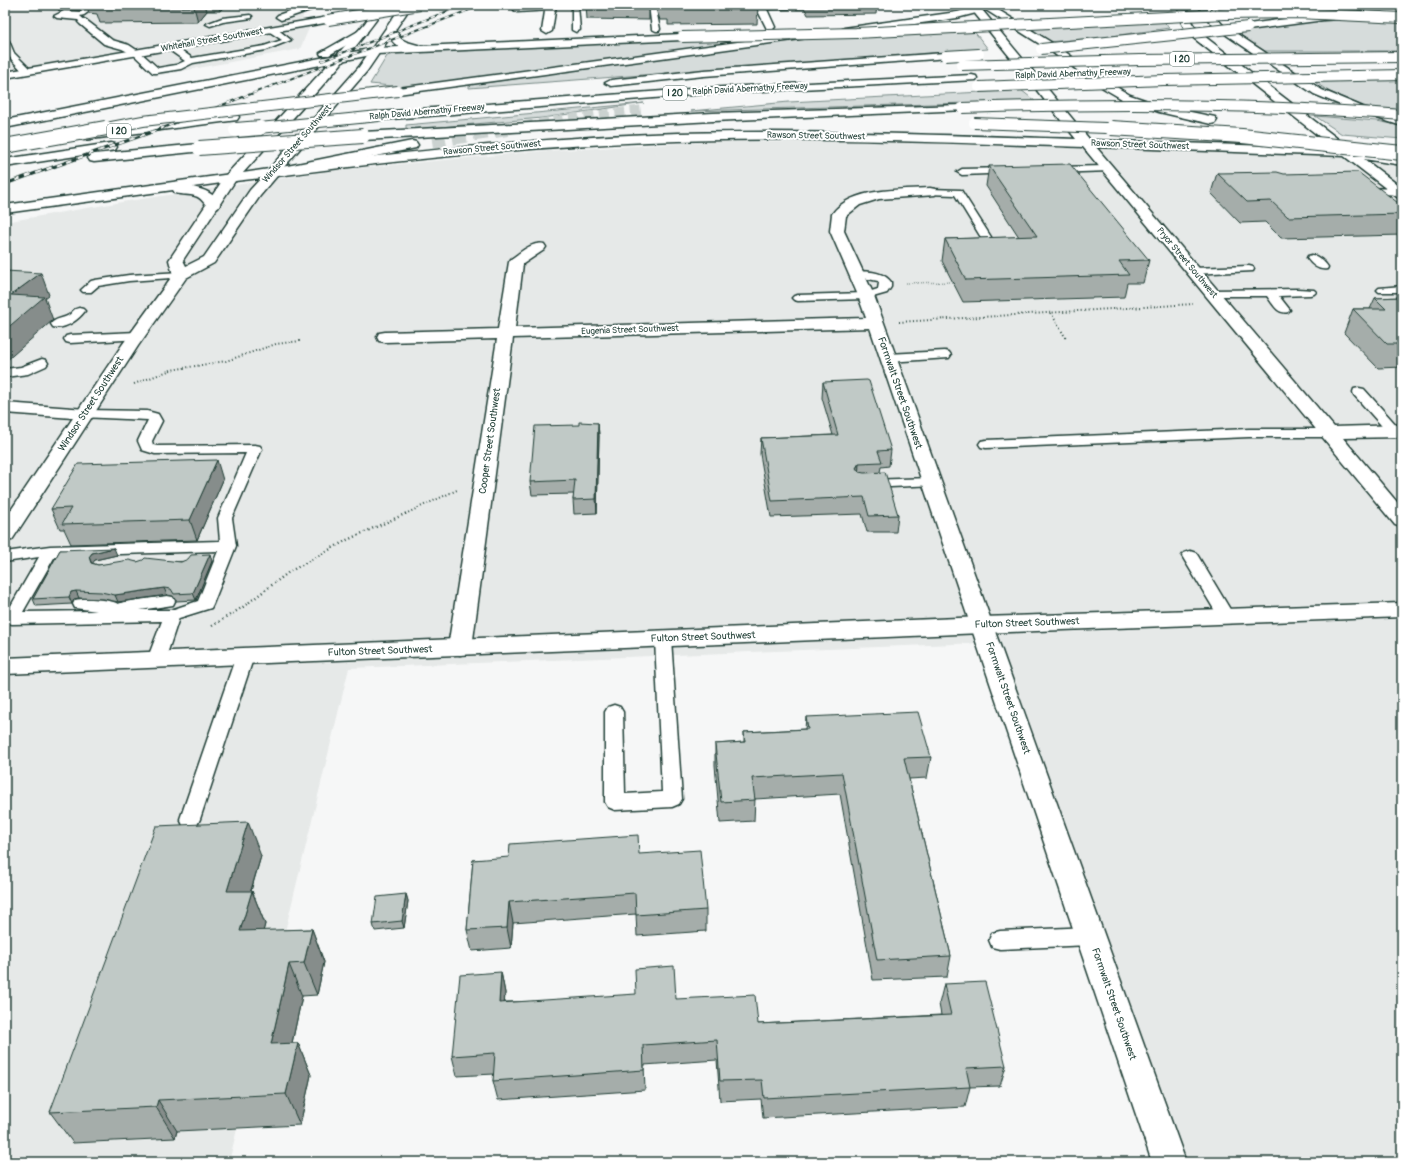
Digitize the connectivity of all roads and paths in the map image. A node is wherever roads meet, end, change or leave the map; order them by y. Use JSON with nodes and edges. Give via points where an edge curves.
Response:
{"nodes":[{"id":1,"x":95,"y":5,"type":"edge"},
{"id":2,"x":316,"y":5,"type":"edge"},
{"id":3,"x":382,"y":5,"type":"edge"},
{"id":4,"x":407,"y":5,"type":"edge"},
{"id":5,"x":420,"y":5,"type":"edge"},
{"id":6,"x":575,"y":5,"type":"edge"},
{"id":7,"x":652,"y":5,"type":"edge"},
{"id":8,"x":1184,"y":5,"type":"edge"},
{"id":9,"x":1204,"y":5,"type":"edge"},
{"id":10,"x":1375,"y":5,"type":"edge"},
{"id":11,"x":551,"y":7,"type":"edge"},
{"id":12,"x":759,"y":7,"type":"edge"},
{"id":13,"x":978,"y":7,"type":"edge"},
{"id":14,"x":516,"y":10,"type":"dead end"},
{"id":15,"x":1402,"y":12,"type":"edge"},
{"id":16,"x":289,"y":14,"type":"junction"},
{"id":17,"x":254,"y":15,"type":"dead end"},
{"id":18,"x":1402,"y":18,"type":"edge"},
{"id":19,"x":83,"y":22,"type":"joint"},
{"id":20,"x":210,"y":24,"type":"dead end"},
{"id":21,"x":297,"y":25,"type":"junction"},
{"id":22,"x":1246,"y":25,"type":"junction"},
{"id":23,"x":770,"y":26,"type":"dead end"},
{"id":24,"x":392,"y":29,"type":"junction"},
{"id":25,"x":656,"y":29,"type":"dead end"},
{"id":26,"x":272,"y":30,"type":"junction"},
{"id":27,"x":576,"y":30,"type":"dead end"},
{"id":28,"x":547,"y":31,"type":"dead end"},
{"id":29,"x":362,"y":32,"type":"junction"},
{"id":30,"x":212,"y":40,"type":"junction"},
{"id":31,"x":5,"y":41,"type":"edge"},
{"id":32,"x":171,"y":47,"type":"junction"},
{"id":33,"x":433,"y":48,"type":"junction"},
{"id":34,"x":376,"y":51,"type":"junction"},
{"id":35,"x":136,"y":53,"type":"junction"},
{"id":36,"x":341,"y":57,"type":"junction"},
{"id":37,"x":1402,"y":57,"type":"edge"},
{"id":38,"x":191,"y":62,"type":"junction"},
{"id":39,"x":1402,"y":70,"type":"edge"},
{"id":40,"x":27,"y":71,"type":"junction"},
{"id":41,"x":273,"y":71,"type":"junction"},
{"id":42,"x":5,"y":75,"type":"edge"},
{"id":43,"x":1402,"y":75,"type":"edge"},
{"id":44,"x":429,"y":98,"type":"dead end"},
{"id":45,"x":792,"y":98,"type":"dead end"},
{"id":46,"x":660,"y":108,"type":"dead end"},
{"id":47,"x":645,"y":110,"type":"tunnel mouth"},
{"id":48,"x":1402,"y":115,"type":"edge"},
{"id":49,"x":897,"y":122,"type":"dead end"},
{"id":50,"x":959,"y":122,"type":"dead end"},
{"id":51,"x":1402,"y":122,"type":"edge"},
{"id":52,"x":608,"y":123,"type":"junction"},
{"id":53,"x":5,"y":124,"type":"edge"},
{"id":54,"x":222,"y":132,"type":"dead end"},
{"id":55,"x":169,"y":139,"type":"dead end"},
{"id":56,"x":432,"y":141,"type":"tunnel mouth"},
{"id":57,"x":1086,"y":143,"type":"junction"},
{"id":58,"x":1402,"y":143,"type":"edge"},
{"id":59,"x":5,"y":146,"type":"edge"},
{"id":60,"x":1346,"y":152,"type":"junction"},
{"id":61,"x":1402,"y":153,"type":"edge"},
{"id":62,"x":1402,"y":161,"type":"edge"},
{"id":63,"x":5,"y":163,"type":"edge"},
{"id":64,"x":5,"y":167,"type":"edge"},
{"id":65,"x":1107,"y":169,"type":"junction"},
{"id":66,"x":1041,"y":170,"type":"edge"},
{"id":67,"x":1018,"y":171,"type":"edge"},
{"id":68,"x":962,"y":172,"type":"dead end"},
{"id":69,"x":272,"y":173,"type":"junction"},
{"id":70,"x":231,"y":178,"type":"junction"},
{"id":71,"x":1357,"y":190,"type":"edge"},
{"id":72,"x":127,"y":192,"type":"junction"},
{"id":73,"x":930,"y":192,"type":"joint"},
{"id":74,"x":1401,"y":193,"type":"edge"},
{"id":75,"x":213,"y":205,"type":"junction"},
{"id":76,"x":5,"y":209,"type":"edge"},
{"id":77,"x":986,"y":237,"type":"edge"},
{"id":78,"x":539,"y":247,"type":"dead end"},
{"id":79,"x":1312,"y":258,"type":"dead end"},
{"id":80,"x":1322,"y":267,"type":"dead end"},
{"id":81,"x":1249,"y":269,"type":"dead end"},
{"id":82,"x":1193,"y":271,"type":"junction"},
{"id":83,"x":857,"y":274,"type":"junction"},
{"id":84,"x":181,"y":276,"type":"junction"},
{"id":85,"x":953,"y":282,"type":"edge"},
{"id":86,"x":904,"y":283,"type":"dead end"},
{"id":87,"x":1402,"y":289,"type":"edge"},
{"id":88,"x":87,"y":290,"type":"dead end"},
{"id":89,"x":1383,"y":290,"type":"dead end"},
{"id":90,"x":1310,"y":292,"type":"dead end"},
{"id":91,"x":1271,"y":294,"type":"junction"},
{"id":92,"x":866,"y":296,"type":"junction"},
{"id":93,"x":798,"y":298,"type":"dead end"},
{"id":94,"x":1216,"y":298,"type":"junction"},
{"id":95,"x":1284,"y":310,"type":"dead end"},
{"id":96,"x":79,"y":311,"type":"dead end"},
{"id":97,"x":1051,"y":313,"type":"junction"},
{"id":98,"x":876,"y":323,"type":"junction"},
{"id":99,"x":57,"y":324,"type":"dead end"},
{"id":100,"x":506,"y":333,"type":"junction"},
{"id":101,"x":137,"y":336,"type":"junction"},
{"id":102,"x":384,"y":337,"type":"dead end"},
{"id":103,"x":70,"y":339,"type":"dead end"},
{"id":104,"x":1067,"y":340,"type":"dead end"},
{"id":105,"x":300,"y":341,"type":"dead end"},
{"id":106,"x":945,"y":355,"type":"dead end"},
{"id":107,"x":888,"y":358,"type":"junction"},
{"id":108,"x":42,"y":363,"type":"dead end"},
{"id":109,"x":5,"y":373,"type":"edge"},
{"id":110,"x":134,"y":384,"type":"dead end"},
{"id":111,"x":1372,"y":392,"type":"dead end"},
{"id":112,"x":5,"y":408,"type":"edge"},
{"id":113,"x":86,"y":414,"type":"junction"},
{"id":114,"x":1398,"y":431,"type":"edge"},
{"id":115,"x":1328,"y":433,"type":"junction"},
{"id":116,"x":986,"y":444,"type":"dead end"},
{"id":117,"x":932,"y":482,"type":"junction"},
{"id":118,"x":863,"y":484,"type":"edge"},
{"id":119,"x":457,"y":490,"type":"dead end"},
{"id":120,"x":1402,"y":521,"type":"edge"},
{"id":121,"x":7,"y":529,"type":"edge"},
{"id":122,"x":228,"y":546,"type":"junction"},
{"id":123,"x":50,"y":551,"type":"junction"},
{"id":124,"x":142,"y":556,"type":"junction"},
{"id":125,"x":1190,"y":556,"type":"dead end"},
{"id":126,"x":5,"y":557,"type":"edge"},
{"id":127,"x":184,"y":562,"type":"edge"},
{"id":128,"x":108,"y":564,"type":"edge"},
{"id":129,"x":81,"y":604,"type":"dead end"},
{"id":130,"x":169,"y":608,"type":"junction"},
{"id":131,"x":116,"y":609,"type":"junction"},
{"id":132,"x":1402,"y":610,"type":"edge"},
{"id":133,"x":1226,"y":616,"type":"junction"},
{"id":134,"x":982,"y":625,"type":"junction"},
{"id":135,"x":212,"y":626,"type":"dead end"},
{"id":136,"x":662,"y":639,"type":"junction"},
{"id":137,"x":460,"y":647,"type":"junction"},
{"id":138,"x":245,"y":656,"type":"junction"},
{"id":139,"x":156,"y":660,"type":"junction"},
{"id":140,"x":5,"y":666,"type":"edge"},
{"id":141,"x":614,"y":712,"type":"dead end"},
{"id":142,"x":190,"y":819,"type":"dead end"},
{"id":143,"x":1090,"y":936,"type":"junction"},
{"id":144,"x":1000,"y":940,"type":"dead end"},
{"id":145,"x":1169,"y":1162,"type":"edge"}],
"edges":[{"from":1,"to":19,"type":"lane","via":[[82,14],[64,13],[57,16],[80,18]]},
{"from":2,"to":16,"type":"main road"},
{"from":3,"to":29,"type":"main road"},
{"from":4,"to":24,"type":"main road","name":"Windsor Street Southwest"},
{"from":5,"to":21,"type":"main road","name":"Whitehall Street Southwest","bridge":true},
{"from":6,"to":27,"type":"lane"},
{"from":7,"to":25,"type":"lane"},
{"from":8,"to":60,"type":"main road","via":[[1182,11],[1186,22],[1198,37]]},
{"from":9,"to":51,"type":"main road","via":[[1206,13],[1219,26],[1318,92],[1359,109]]},
{"from":10,"to":22,"type":"main road"},
{"from":11,"to":14,"type":"lane"},
{"from":11,"to":28,"type":"main road"},
{"from":12,"to":23,"type":"main road"},
{"from":13,"to":57,"type":"main road","name":"Pryor Street Southwest"},
{"from":13,"to":58,"type":"main road","via":[[1050,46],[1126,97],[1163,110],[1229,123]]},
{"from":13,"to":59,"type":"main road","bridge":true,"via":[[957,15],[398,91],[143,122]]},
{"from":15,"to":22,"type":"main road"},
{"from":16,"to":21,"type":"main road","via":[[290,22]]},
{"from":16,"to":30,"type":"main road"},
{"from":17,"to":20,"type":"lane"},
{"from":18,"to":33,"type":"main road","bridge":true,"via":[[1232,13],[856,33],[682,37]]},
{"from":19,"to":35,"type":"main road","via":[[108,42]]},
{"from":21,"to":26,"type":"main road","name":"Whitehall Street Southwest"},
{"from":22,"to":37,"type":"main road","name":"Ralph David Abernathy Freeway","number":"I 20","bridge":true,"via":[[1030,50],[704,73],[598,84],[961,65],[1156,59]]},
{"from":24,"to":33,"type":"main road","via":[[393,37],[400,44]]},
{"from":24,"to":34,"type":"main road","name":"Windsor Street Southwest"},
{"from":26,"to":30,"type":"main road","name":"Whitehall Street Southwest"},
{"from":26,"to":38,"type":"lane","via":[[287,40],[266,48]]},
{"from":29,"to":36,"type":"main road"},
{"from":29,"to":41,"type":"main road","via":[[330,51]]},
{"from":30,"to":32,"type":"main road","name":"Whitehall Street Southwest"},
{"from":31,"to":40,"type":"lane","via":[[11,54]]},
{"from":32,"to":35,"type":"main road","name":"Whitehall Street Southwest"},
{"from":32,"to":38,"type":"lane"},
{"from":33,"to":34,"type":"main road"},
{"from":34,"to":36,"type":"main road"},
{"from":34,"to":69,"type":"main road","name":"Windsor Street Southwest"},
{"from":35,"to":38,"type":"lane","via":[[156,71]]},
{"from":35,"to":40,"type":"main road","name":"Whitehall Street Southwest"},
{"from":36,"to":41,"type":"main road"},
{"from":36,"to":70,"type":"main road"},
{"from":39,"to":54,"type":"main road","name":"Ralph David Abernathy Freeway","number":"I 20","bridge":true,"via":[[1231,70],[972,78],[704,91],[379,116]]},
{"from":40,"to":42,"type":"main road","name":"Whitehall Street Southwest"},
{"from":41,"to":53,"type":"main road"},
{"from":43,"to":45,"type":"main road","bridge":true,"via":[[1164,80]]},
{"from":44,"to":59,"type":"main road","name":"Ralph David Abernathy Freeway","number":"I 20","via":[[233,117]]},
{"from":46,"to":47,"type":"main road"},
{"from":48,"to":52,"type":"main road","bridge":true,"via":[[1299,107],[1116,103]]},
{"from":49,"to":52,"type":"main road"},
{"from":50,"to":61,"type":"main road","bridge":true,"via":[[1097,126],[1202,133]]},
{"from":52,"to":64,"type":"main road","bridge":true,"via":[[198,148]]},
{"from":55,"to":63,"type":"main road","number":"I 20"},
{"from":56,"to":69,"type":"main road"},
{"from":57,"to":60,"type":"main road","name":"Rawson Street Southwest"},
{"from":57,"to":65,"type":"main road","name":"Pryor Street Southwest"},
{"from":57,"to":69,"type":"main road","name":"Rawson Street Southwest","via":[[800,136],[647,138],[443,152]]},
{"from":60,"to":62,"type":"main road","name":"Rawson Street Southwest"},
{"from":60,"to":74,"type":"main road","via":[[1390,178]]},
{"from":65,"to":66,"type":"lane"},
{"from":65,"to":82,"type":"main road","name":"Pryor Street Southwest"},
{"from":67,"to":68,"type":"lane"},
{"from":69,"to":70,"type":"main road","name":"Rawson Street Southwest"},
{"from":69,"to":84,"type":"main road","name":"Windsor Street Southwest","via":[[255,193],[209,260]]},
{"from":70,"to":72,"type":"main road","name":"Rawson Street Southwest"},
{"from":70,"to":75,"type":"main road"},
{"from":71,"to":74,"type":"lane"},
{"from":72,"to":75,"type":"main road","via":[[187,191],[204,194],[210,198]]},
{"from":72,"to":76,"type":"main road"},
{"from":73,"to":77,"type":"lane","via":[[958,192]]},
{"from":73,"to":83,"type":"main road","name":"Formwalt Street Southwest","via":[[878,195],[855,202],[839,214],[837,231]]},
{"from":75,"to":84,"type":"main road","via":[[176,260]]},
{"from":78,"to":100,"type":"main road","name":"Cooper Street Southwest","via":[[516,262]]},
{"from":79,"to":80,"type":"lane"},
{"from":81,"to":82,"type":"lane"},
{"from":82,"to":94,"type":"main road","name":"Pryor Street Southwest"},
{"from":83,"to":92,"type":"main road","name":"Formwalt Street Southwest"},
{"from":83,"to":92,"type":"lane","via":[[875,276],[885,282],[883,291]]},
{"from":84,"to":88,"type":"lane","via":[[129,278],[95,283]]},
{"from":84,"to":101,"type":"main road","name":"Windsor Street Southwest"},
{"from":85,"to":86,"type":"path"},
{"from":87,"to":89,"type":"lane"},
{"from":90,"to":91,"type":"lane"},
{"from":91,"to":94,"type":"lane","via":[[1256,292]]},
{"from":91,"to":95,"type":"lane"},
{"from":92,"to":93,"type":"lane"},
{"from":92,"to":98,"type":"main road","name":"Formwalt Street Southwest"},
{"from":94,"to":97,"type":"path"},
{"from":94,"to":115,"type":"main road","name":"Pryor Street Southwest"},
{"from":96,"to":99,"type":"lane","via":[[72,318]]},
{"from":97,"to":98,"type":"path"},
{"from":97,"to":104,"type":"path"},
{"from":98,"to":100,"type":"main road","name":"Eugenia Street Southwest"},
{"from":98,"to":107,"type":"main road","name":"Formwalt Street Southwest"},
{"from":100,"to":102,"type":"main road","name":"Eugenia Street Southwest"},
{"from":100,"to":137,"type":"main road","name":"Cooper Street Southwest"},
{"from":101,"to":103,"type":"lane"},
{"from":101,"to":113,"type":"main road","name":"Windsor Street Southwest"},
{"from":105,"to":110,"type":"path","via":[[276,344],[226,361],[171,370]]},
{"from":106,"to":107,"type":"lane"},
{"from":107,"to":117,"type":"main road","name":"Formwalt Street Southwest"},
{"from":108,"to":109,"type":"lane","via":[[24,371]]},
{"from":111,"to":114,"type":"lane","via":[[1359,392]]},
{"from":112,"to":113,"type":"main road"},
{"from":113,"to":121,"type":"main road","name":"Windsor Street Southwest"},
{"from":113,"to":122,"type":"lane","via":[[153,417],[155,421],[145,441],[147,447],[155,450],[255,449],[225,518]]},
{"from":114,"to":115,"type":"main road"},
{"from":115,"to":116,"type":"lane","via":[[1249,433]]},
{"from":115,"to":120,"type":"main road","name":"Pryor Street Southwest"},
{"from":117,"to":118,"type":"lane"},
{"from":117,"to":134,"type":"main road","name":"Formwalt Street Southwest"},
{"from":119,"to":135,"type":"path","via":[[347,540],[289,572],[244,607]]},
{"from":122,"to":124,"type":"lane"},
{"from":122,"to":130,"type":"lane","via":[[205,604]]},
{"from":123,"to":124,"type":"lane"},
{"from":123,"to":126,"type":"lane"},
{"from":123,"to":131,"type":"lane","via":[[12,618]]},
{"from":124,"to":127,"type":"lane"},
{"from":124,"to":128,"type":"lane"},
{"from":125,"to":133,"type":"lane"},
{"from":129,"to":131,"type":"lane"},
{"from":130,"to":131,"type":"lane"},
{"from":130,"to":139,"type":"lane"},
{"from":132,"to":133,"type":"main road","name":"Fulton Street Southwest"},
{"from":133,"to":134,"type":"main road","name":"Fulton Street Southwest"},
{"from":134,"to":136,"type":"main road","name":"Fulton Street Southwest"},
{"from":134,"to":143,"type":"main road","name":"Formwalt Street Southwest"},
{"from":136,"to":137,"type":"main road","name":"Fulton Street Southwest"},
{"from":136,"to":141,"type":"lane","via":[[672,799],[615,802]]},
{"from":137,"to":138,"type":"main road","name":"Fulton Street Southwest"},
{"from":138,"to":139,"type":"main road","name":"Fulton Street Southwest"},
{"from":138,"to":142,"type":"lane"},
{"from":139,"to":140,"type":"main road","name":"Fulton Street Southwest"},
{"from":143,"to":144,"type":"lane"},
{"from":143,"to":145,"type":"main road","name":"Formwalt Street Southwest"}]}
